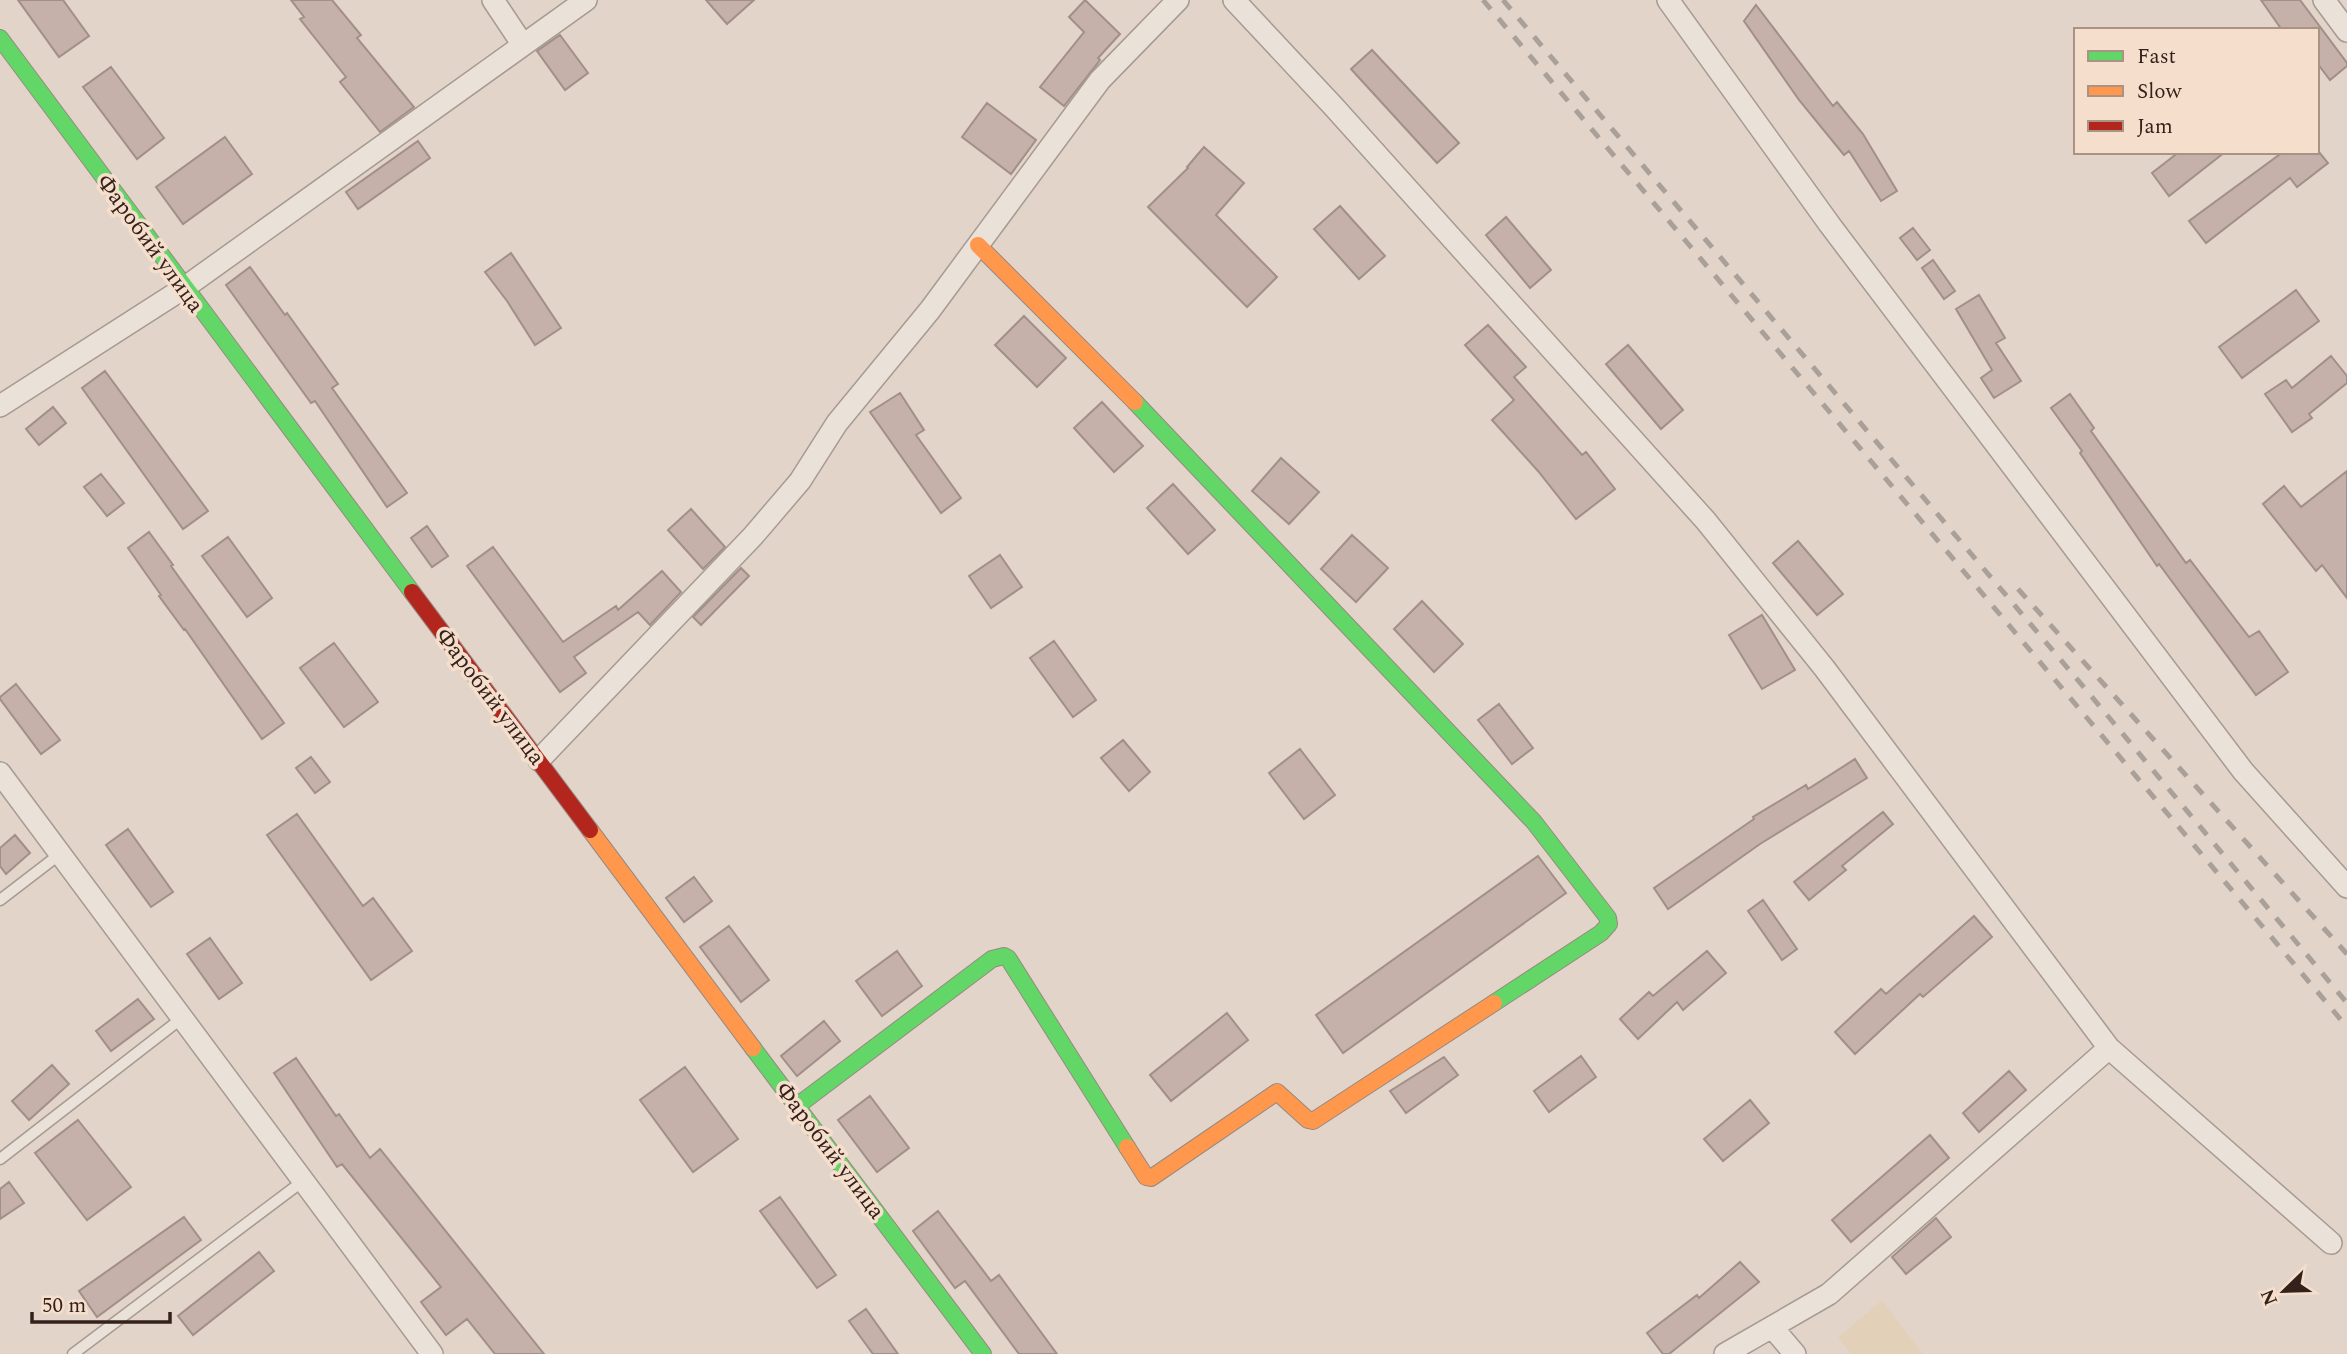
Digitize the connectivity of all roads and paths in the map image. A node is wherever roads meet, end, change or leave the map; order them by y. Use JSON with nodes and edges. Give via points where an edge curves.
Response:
{"nodes":[{"id":1,"x":493,"y":0,"type":"edge"},
{"id":2,"x":586,"y":0,"type":"edge"},
{"id":3,"x":1178,"y":0,"type":"edge"},
{"id":4,"x":1234,"y":0,"type":"edge"},
{"id":5,"x":1668,"y":0,"type":"edge"},
{"id":6,"x":2324,"y":0,"type":"edge"},
{"id":7,"x":2347,"y":31,"type":"edge"},
{"id":8,"x":0,"y":38,"type":"edge"},
{"id":9,"x":523,"y":45,"type":"junction"},
{"id":10,"x":978,"y":245,"type":"junction"},
{"id":11,"x":184,"y":288,"type":"junction"},
{"id":12,"x":0,"y":406,"type":"edge"},
{"id":13,"x":539,"y":760,"type":"junction"},
{"id":14,"x":0,"y":773,"type":"edge"},
{"id":15,"x":60,"y":854,"type":"junction"},
{"id":16,"x":2347,"y":887,"type":"edge"},
{"id":17,"x":0,"y":900,"type":"edge"},
{"id":18,"x":182,"y":1018,"type":"junction"},
{"id":19,"x":2109,"y":1048,"type":"junction"},
{"id":20,"x":797,"y":1106,"type":"junction"},
{"id":21,"x":0,"y":1159,"type":"edge"},
{"id":22,"x":303,"y":1181,"type":"junction"},
{"id":23,"x":2331,"y":1243,"type":"dead end"},
{"id":24,"x":1772,"y":1327,"type":"junction"},
{"id":25,"x":74,"y":1354,"type":"edge"},
{"id":26,"x":432,"y":1354,"type":"edge"},
{"id":27,"x":983,"y":1354,"type":"edge"},
{"id":28,"x":1725,"y":1354,"type":"edge"},
{"id":29,"x":1795,"y":1354,"type":"edge"}],
"edges":[{"from":1,"to":9,"type":"street"},
{"from":2,"to":9,"type":"street"},
{"from":3,"to":10,"type":"street","via":[[1100,80]]},
{"from":4,"to":19,"type":"street","via":[[1706,521],[1825,668]]},
{"from":5,"to":16,"type":"street","via":[[1830,225],[2234,760]]},
{"from":6,"to":7,"type":"street"},
{"from":8,"to":11,"type":"street","name":"Фаробий улица"},
{"from":9,"to":11,"type":"street"},
{"from":10,"to":13,"type":"street","via":[[837,423],[800,481]]},
{"from":10,"to":20,"type":"street","via":[[1131,398],[1534,822],[1609,924],[1312,1121],[1281,1094],[1273,1094],[1151,1178],[1146,1177],[1004,956],[992,958]]},
{"from":11,"to":12,"type":"street"},
{"from":11,"to":13,"type":"street","name":"Фаробий улица"},
{"from":13,"to":20,"type":"street","name":"Фаробий улица"},
{"from":14,"to":15,"type":"street"},
{"from":15,"to":17,"type":"lane"},
{"from":15,"to":18,"type":"street"},
{"from":18,"to":21,"type":"lane"},
{"from":18,"to":22,"type":"street"},
{"from":19,"to":23,"type":"street"},
{"from":19,"to":24,"type":"street","via":[[1829,1294]]},
{"from":20,"to":27,"type":"street","name":"Фаробий улица"},
{"from":22,"to":25,"type":"lane"},
{"from":22,"to":26,"type":"street"},
{"from":24,"to":28,"type":"street"},
{"from":24,"to":29,"type":"street"}]}
